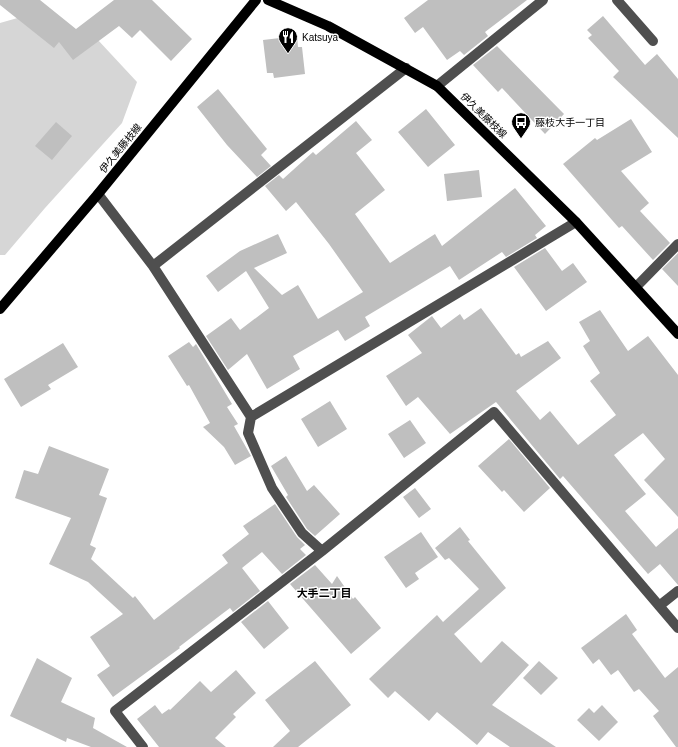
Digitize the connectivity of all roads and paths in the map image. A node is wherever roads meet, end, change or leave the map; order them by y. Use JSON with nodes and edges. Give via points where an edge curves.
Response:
{"nodes":[{"id":1,"x":256,"y":0,"type":"edge"},
{"id":2,"x":268,"y":0,"type":"edge"},
{"id":3,"x":543,"y":0,"type":"edge"},
{"id":4,"x":617,"y":0,"type":"edge"},
{"id":5,"x":653,"y":41,"type":"dead end"},
{"id":6,"x":406,"y":68,"type":"junction"},
{"id":7,"x":437,"y":86,"type":"junction"},
{"id":8,"x":98,"y":194,"type":"junction"},
{"id":9,"x":576,"y":222,"type":"junction"},
{"id":10,"x":678,"y":244,"type":"edge"},
{"id":11,"x":153,"y":266,"type":"junction"},
{"id":12,"x":636,"y":287,"type":"junction"},
{"id":13,"x":0,"y":309,"type":"edge"},
{"id":14,"x":678,"y":334,"type":"edge"},
{"id":15,"x":252,"y":417,"type":"junction"},
{"id":16,"x":322,"y":551,"type":"junction"},
{"id":17,"x":678,"y":591,"type":"edge"},
{"id":18,"x":659,"y":606,"type":"junction"},
{"id":19,"x":678,"y":628,"type":"edge"},
{"id":20,"x":143,"y":747,"type":"edge"}],
"edges":[{"from":1,"to":8,"type":"main road","name":"伊久美藤枝線"},
{"from":2,"to":6,"type":"main road","name":"伊久美藤枝線","via":[[328,26]]},
{"from":3,"to":7,"type":"street"},
{"from":4,"to":5,"type":"street"},
{"from":6,"to":7,"type":"main road","name":"伊久美藤枝線"},
{"from":6,"to":11,"type":"street"},
{"from":7,"to":9,"type":"main road","name":"伊久美藤枝線"},
{"from":8,"to":11,"type":"street"},
{"from":8,"to":13,"type":"main road","name":"伊久美藤枝線"},
{"from":9,"to":12,"type":"main road","name":"伊久美藤枝線"},
{"from":9,"to":15,"type":"street"},
{"from":10,"to":12,"type":"street"},
{"from":11,"to":15,"type":"street"},
{"from":12,"to":14,"type":"main road","name":"伊久美藤枝線"},
{"from":15,"to":16,"type":"street","via":[[248,433],[272,488],[302,533]]},
{"from":16,"to":18,"type":"street","via":[[494,412]]},
{"from":16,"to":20,"type":"street","via":[[115,711]]},
{"from":17,"to":18,"type":"street"},
{"from":18,"to":19,"type":"street"}]}
